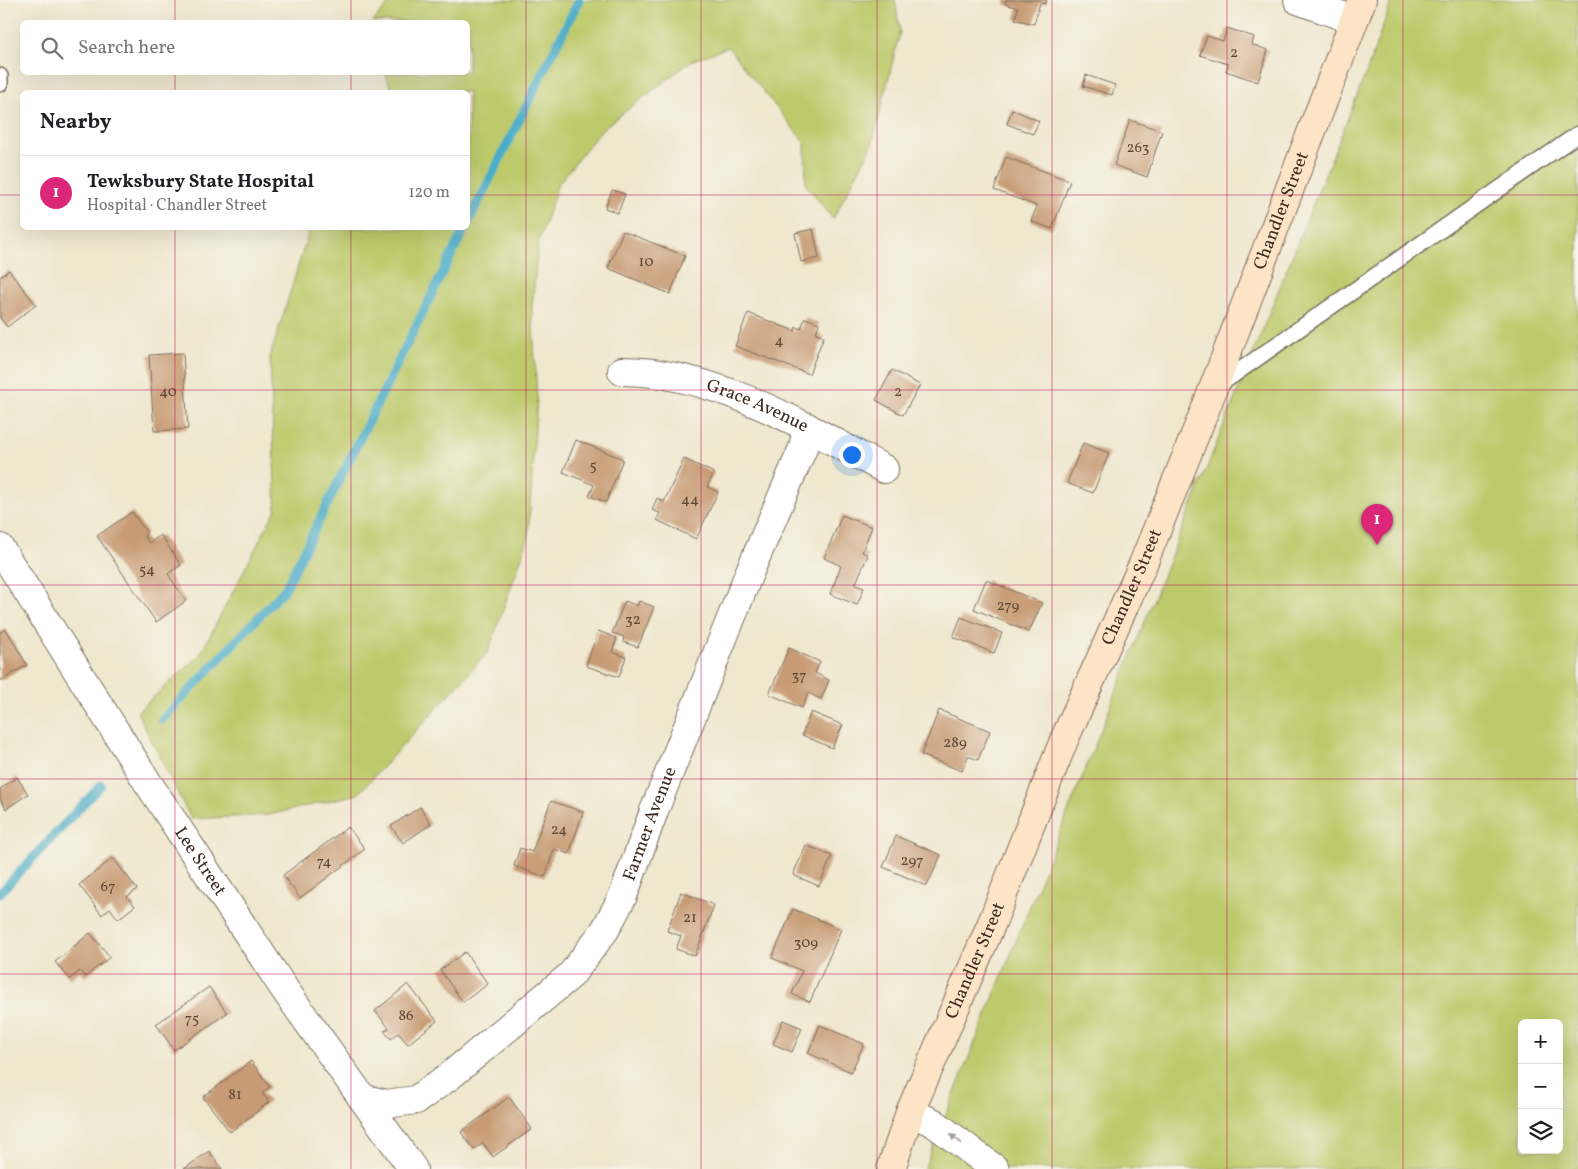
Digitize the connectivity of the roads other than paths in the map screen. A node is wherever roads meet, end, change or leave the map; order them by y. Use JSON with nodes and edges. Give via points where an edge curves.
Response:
{"nodes":[{"id":1,"x":1298,"y":0,"type":"edge"},
{"id":2,"x":1358,"y":10,"type":"edge"},
{"id":3,"x":0,"y":76,"type":"edge"},
{"id":4,"x":0,"y":84,"type":"edge"},
{"id":5,"x":1578,"y":134,"type":"edge"},
{"id":6,"x":622,"y":371,"type":"dead end"},
{"id":7,"x":1213,"y":389,"type":"junction"},
{"id":8,"x":807,"y":427,"type":"junction"},
{"id":9,"x":884,"y":469,"type":"dead end"},
{"id":10,"x":0,"y":548,"type":"edge"},
{"id":11,"x":362,"y":1098,"type":"junction"},
{"id":12,"x":910,"y":1112,"type":"junction"},
{"id":13,"x":413,"y":1169,"type":"edge"},
{"id":14,"x":891,"y":1169,"type":"edge"},
{"id":15,"x":995,"y":1169,"type":"edge"}],
"edges":[{"from":1,"to":2,"type":"street"},
{"from":2,"to":7,"type":"street","name":"Chandler Street"},
{"from":3,"to":4,"type":"lane"},
{"from":5,"to":7,"type":"lane"},
{"from":6,"to":8,"type":"street","name":"Grace Avenue","via":[[650,371],[693,382],[758,403]]},
{"from":7,"to":12,"type":"street","name":"Chandler Street"},
{"from":8,"to":9,"type":"street","name":"Grace Avenue"},
{"from":8,"to":11,"type":"street","name":"Farmer Avenue","via":[[803,448],[654,811],[623,896],[605,930],[571,975],[451,1075],[416,1100],[386,1104]]},
{"from":10,"to":11,"type":"street","name":"Lee Street","via":[[279,982]]},
{"from":11,"to":13,"type":"street","name":"Lee Street"},
{"from":12,"to":14,"type":"street","name":"Chandler Street"},
{"from":15,"to":12,"type":"street","one_way":true,"via":[[934,1123]]}]}
